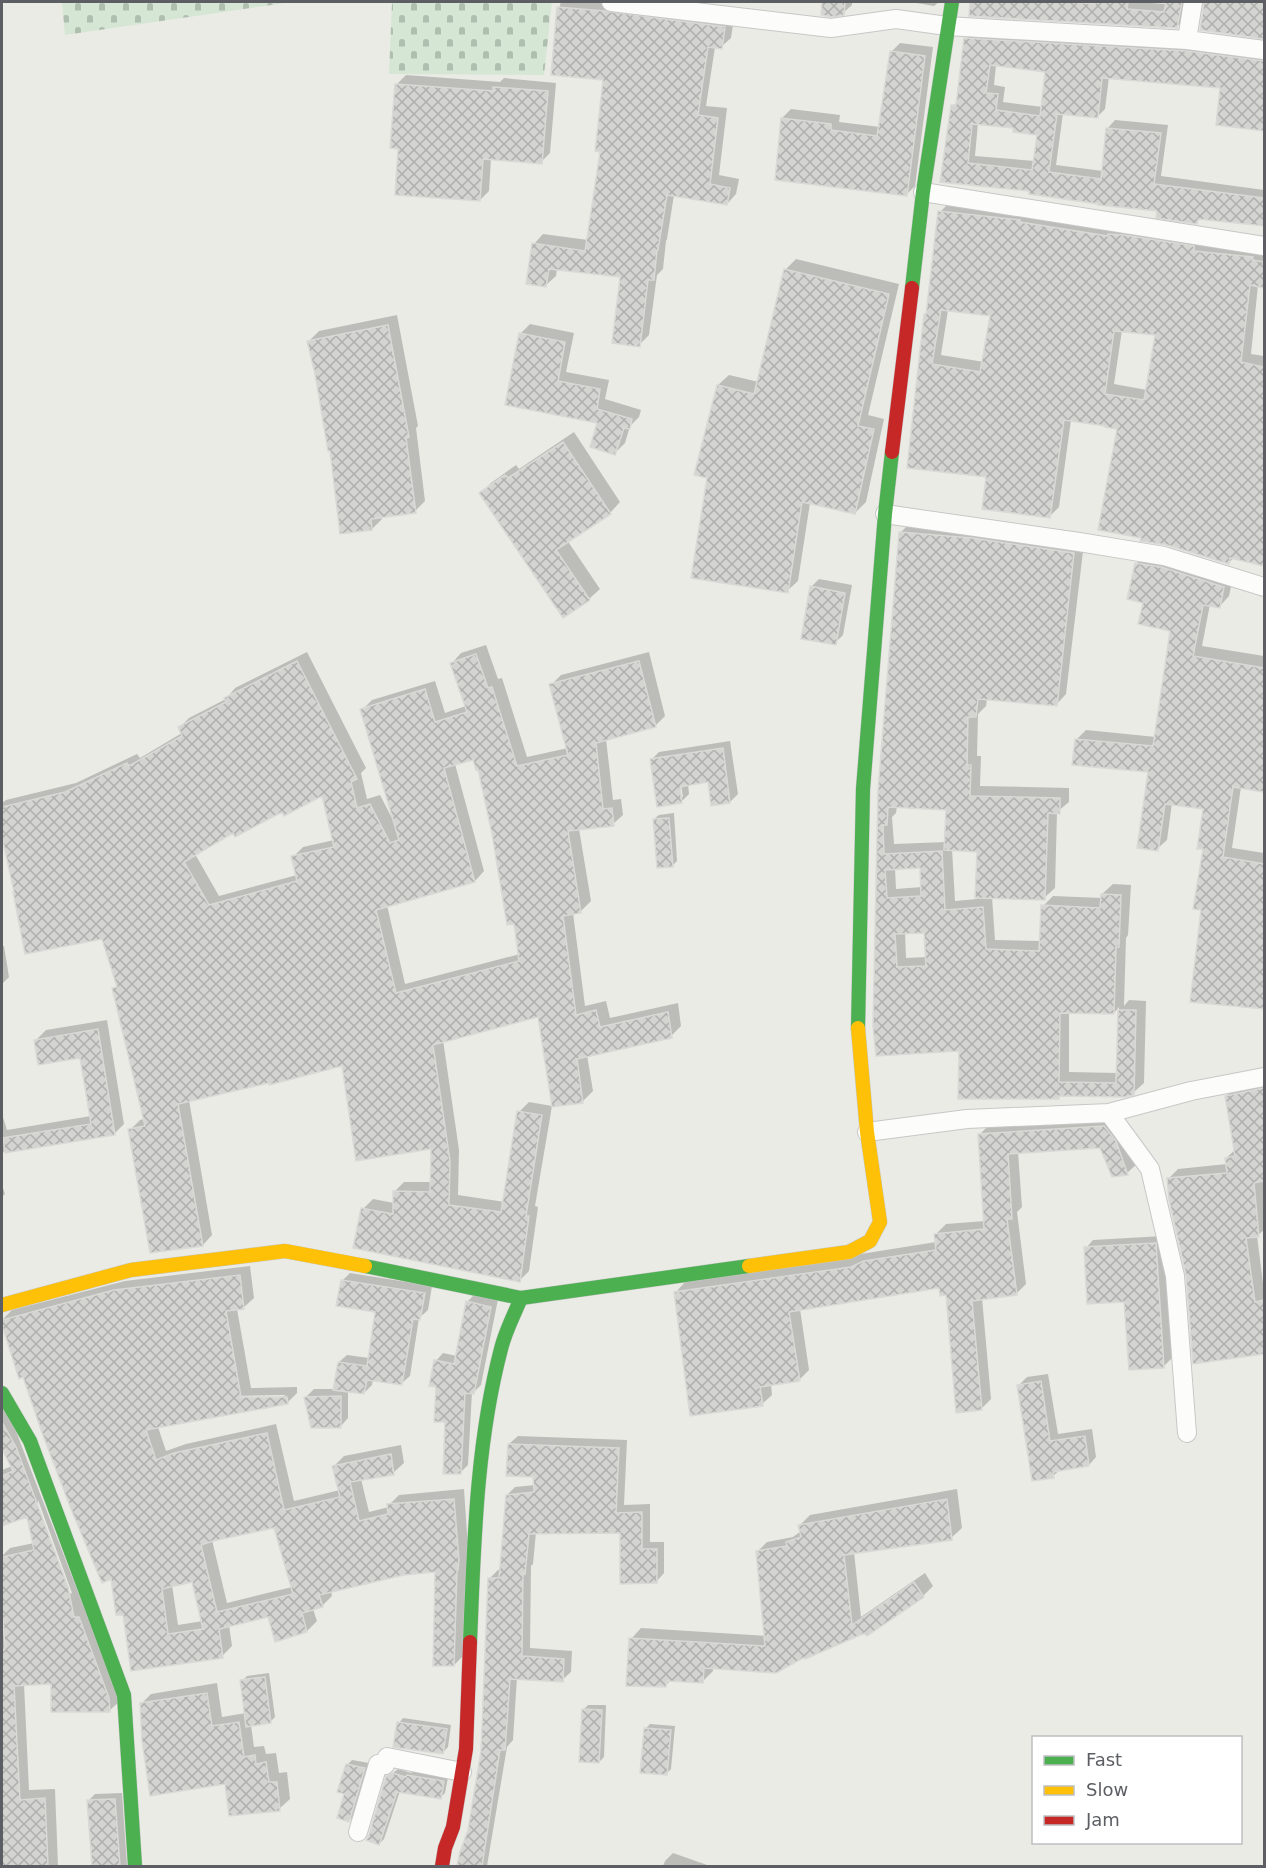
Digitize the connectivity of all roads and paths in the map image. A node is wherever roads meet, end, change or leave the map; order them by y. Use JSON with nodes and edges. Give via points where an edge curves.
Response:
{"nodes":[{"id":1,"x":611,"y":2,"type":"edge"},
{"id":2,"x":952,"y":2,"type":"edge"},
{"id":3,"x":1193,"y":2,"type":"edge"},
{"id":4,"x":947,"y":26,"type":"junction"},
{"id":5,"x":1187,"y":40,"type":"junction"},
{"id":6,"x":1264,"y":50,"type":"edge"},
{"id":7,"x":923,"y":192,"type":"junction"},
{"id":8,"x":1264,"y":246,"type":"edge"},
{"id":9,"x":885,"y":514,"type":"junction"},
{"id":10,"x":1264,"y":587,"type":"edge"},
{"id":11,"x":1264,"y":1077,"type":"edge"},
{"id":12,"x":1109,"y":1113,"type":"junction"},
{"id":13,"x":867,"y":1131,"type":"junction"},
{"id":14,"x":521,"y":1298,"type":"junction"},
{"id":15,"x":2,"y":1305,"type":"edge"},
{"id":16,"x":2,"y":1393,"type":"edge"},
{"id":17,"x":1187,"y":1433,"type":"dead end"},
{"id":18,"x":462,"y":1772,"type":"junction"},
{"id":19,"x":358,"y":1832,"type":"dead end"},
{"id":20,"x":135,"y":1866,"type":"edge"},
{"id":21,"x":442,"y":1866,"type":"edge"}],
"edges":[{"from":1,"to":4,"type":"street","via":[[831,28],[896,19]]},
{"from":2,"to":4,"type":"street"},
{"from":3,"to":5,"type":"street"},
{"from":4,"to":5,"type":"street"},
{"from":4,"to":7,"type":"street"},
{"from":5,"to":6,"type":"street"},
{"from":7,"to":8,"type":"street"},
{"from":7,"to":9,"type":"street"},
{"from":9,"to":10,"type":"street","via":[[1164,556]]},
{"from":9,"to":13,"type":"street","via":[[863,789],[858,1026]]},
{"from":11,"to":12,"type":"street"},
{"from":12,"to":13,"type":"street","via":[[967,1119]]},
{"from":12,"to":17,"type":"street","via":[[1150,1169],[1175,1276]]},
{"from":13,"to":14,"type":"street","via":[[880,1222],[870,1241],[849,1252]]},
{"from":14,"to":15,"type":"street","via":[[285,1251],[131,1270]]},
{"from":14,"to":18,"type":"street","via":[[501,1348],[482,1444]]},
{"from":16,"to":20,"type":"street","via":[[30,1441],[124,1695]]},
{"from":18,"to":19,"type":"street","via":[[387,1757],[385,1765],[378,1764]]},
{"from":18,"to":21,"type":"street"}]}
